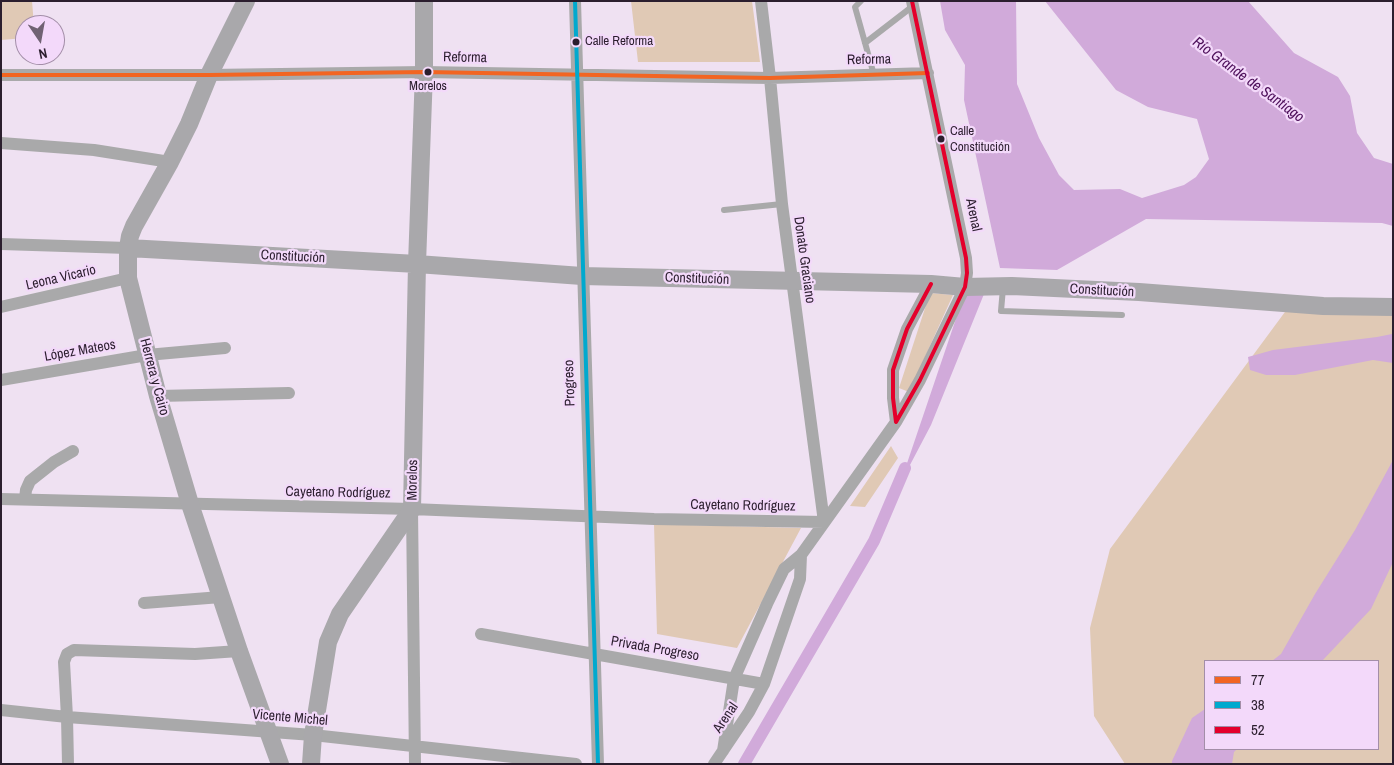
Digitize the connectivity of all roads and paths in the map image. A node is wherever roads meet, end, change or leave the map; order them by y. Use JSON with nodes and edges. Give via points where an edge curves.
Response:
{"nodes":[{"id":1,"x":246,"y":1,"type":"edge"},
{"id":2,"x":424,"y":1,"type":"edge"},
{"id":3,"x":575,"y":1,"type":"edge"},
{"id":4,"x":761,"y":1,"type":"edge"},
{"id":5,"x":861,"y":1,"type":"edge"},
{"id":6,"x":912,"y":4,"type":"edge"},
{"id":7,"x":865,"y":43,"type":"junction"},
{"id":8,"x":424,"y":72,"type":"junction"},
{"id":9,"x":928,"y":74,"type":"junction"},
{"id":10,"x":1,"y":75,"type":"edge"},
{"id":11,"x":209,"y":75,"type":"junction"},
{"id":12,"x":577,"y":75,"type":"junction"},
{"id":13,"x":874,"y":75,"type":"junction"},
{"id":14,"x":770,"y":78,"type":"junction"},
{"id":15,"x":1,"y":143,"type":"edge"},
{"id":16,"x":170,"y":162,"type":"junction"},
{"id":17,"x":782,"y":204,"type":"junction"},
{"id":18,"x":724,"y":210,"type":"dead end"},
{"id":19,"x":1,"y":244,"type":"edge"},
{"id":20,"x":128,"y":248,"type":"junction"},
{"id":21,"x":417,"y":264,"type":"junction"},
{"id":22,"x":582,"y":276,"type":"junction"},
{"id":23,"x":128,"y":278,"type":"junction"},
{"id":24,"x":792,"y":282,"type":"junction"},
{"id":25,"x":931,"y":284,"type":"junction"},
{"id":26,"x":1003,"y":286,"type":"junction"},
{"id":27,"x":965,"y":287,"type":"junction"},
{"id":28,"x":1,"y":307,"type":"edge"},
{"id":29,"x":1393,"y":307,"type":"edge"},
{"id":30,"x":1122,"y":315,"type":"dead end"},
{"id":31,"x":225,"y":348,"type":"dead end"},
{"id":32,"x":147,"y":355,"type":"junction"},
{"id":33,"x":1,"y":380,"type":"edge"},
{"id":34,"x":289,"y":393,"type":"dead end"},
{"id":35,"x":158,"y":396,"type":"junction"},
{"id":36,"x":896,"y":422,"type":"junction"},
{"id":37,"x":74,"y":451,"type":"dead end"},
{"id":38,"x":1,"y":499,"type":"edge"},
{"id":39,"x":26,"y":499,"type":"junction"},
{"id":40,"x":190,"y":504,"type":"junction"},
{"id":41,"x":412,"y":509,"type":"junction"},
{"id":42,"x":590,"y":516,"type":"junction"},
{"id":43,"x":824,"y":522,"type":"junction"},
{"id":44,"x":801,"y":555,"type":"junction"},
{"id":45,"x":221,"y":597,"type":"junction"},
{"id":46,"x":144,"y":603,"type":"dead end"},
{"id":47,"x":481,"y":634,"type":"dead end"},
{"id":48,"x":240,"y":651,"type":"junction"},
{"id":49,"x":594,"y":653,"type":"junction"},
{"id":50,"x":734,"y":679,"type":"junction"},
{"id":51,"x":764,"y":684,"type":"junction"},
{"id":52,"x":1,"y":710,"type":"edge"},
{"id":53,"x":67,"y":717,"type":"junction"},
{"id":54,"x":268,"y":731,"type":"junction"},
{"id":55,"x":313,"y":735,"type":"junction"},
{"id":56,"x":415,"y":746,"type":"junction"},
{"id":57,"x":722,"y":751,"type":"junction"},
{"id":58,"x":68,"y":764,"type":"edge"},
{"id":59,"x":280,"y":764,"type":"edge"},
{"id":60,"x":311,"y":764,"type":"edge"},
{"id":61,"x":415,"y":764,"type":"edge"},
{"id":62,"x":576,"y":764,"type":"edge"},
{"id":63,"x":598,"y":764,"type":"edge"},
{"id":64,"x":714,"y":764,"type":"edge"}],
"edges":[{"from":1,"to":11,"type":"street","name":"Herrera y Cairo"},
{"from":2,"to":8,"type":"street","name":"Morelos"},
{"from":3,"to":12,"type":"street","name":"Progreso"},
{"from":4,"to":14,"type":"street","name":"Donato Graciano"},
{"from":5,"to":7,"type":"lane","via":[[854,7]]},
{"from":6,"to":7,"type":"lane"},
{"from":6,"to":9,"type":"street","name":"Arenal"},
{"from":7,"to":13,"type":"lane"},
{"from":8,"to":11,"type":"street","name":"Reforma"},
{"from":8,"to":12,"type":"street","name":"Reforma"},
{"from":8,"to":21,"type":"street","name":"Morelos"},
{"from":9,"to":13,"type":"street","name":"Reforma"},
{"from":9,"to":27,"type":"street","name":"Arenal","via":[[966,258],[968,273]]},
{"from":10,"to":11,"type":"street","name":"Reforma"},
{"from":11,"to":16,"type":"street","name":"Herrera y Cairo","via":[[190,124]]},
{"from":12,"to":14,"type":"street","name":"Reforma"},
{"from":12,"to":22,"type":"street","name":"Progreso"},
{"from":13,"to":14,"type":"street","name":"Reforma"},
{"from":14,"to":17,"type":"street","name":"Donato Graciano"},
{"from":15,"to":16,"type":"street","via":[[94,150]]},
{"from":16,"to":20,"type":"street","name":"Herrera y Cairo","via":[[134,226]]},
{"from":17,"to":18,"type":"lane"},
{"from":17,"to":24,"type":"street","name":"Donato Graciano"},
{"from":19,"to":20,"type":"street","name":"Constitución"},
{"from":20,"to":21,"type":"street","name":"Constitución"},
{"from":20,"to":23,"type":"street","name":"Herrera y Cairo"},
{"from":21,"to":22,"type":"street","name":"Constitución"},
{"from":21,"to":41,"type":"street","name":"Morelos"},
{"from":22,"to":24,"type":"street","name":"Constitución"},
{"from":22,"to":42,"type":"street","name":"Progreso"},
{"from":23,"to":28,"type":"street","name":"Leona Vicario"},
{"from":23,"to":32,"type":"street","name":"Herrera y Cairo"},
{"from":24,"to":25,"type":"street","name":"Constitución"},
{"from":24,"to":43,"type":"street","name":"Donato Graciano"},
{"from":25,"to":27,"type":"street","name":"Constitución"},
{"from":25,"to":36,"type":"street","via":[[907,328],[893,370]]},
{"from":26,"to":27,"type":"street","name":"Constitución"},
{"from":26,"to":29,"type":"street","name":"Constitución","via":[[1323,306]]},
{"from":26,"to":30,"type":"lane","via":[[1001,311]]},
{"from":27,"to":36,"type":"street","name":"Arenal"},
{"from":31,"to":32,"type":"street","name":"López Mateos"},
{"from":32,"to":33,"type":"street","name":"López Mateos"},
{"from":32,"to":35,"type":"street","name":"Herrera y Cairo"},
{"from":34,"to":35,"type":"street"},
{"from":35,"to":40,"type":"street","name":"Herrera y Cairo"},
{"from":36,"to":43,"type":"street","name":"Arenal"},
{"from":37,"to":39,"type":"street","via":[[54,462],[30,482]]},
{"from":38,"to":39,"type":"street","name":"Cayetano Rodríguez"},
{"from":39,"to":40,"type":"street","name":"Cayetano Rodríguez"},
{"from":40,"to":41,"type":"street","name":"Cayetano Rodríguez"},
{"from":40,"to":45,"type":"street","name":"Herrera y Cairo"},
{"from":41,"to":42,"type":"street","name":"Cayetano Rodríguez"},
{"from":41,"to":55,"type":"street","name":"Morelos","via":[[340,614],[328,642]]},
{"from":41,"to":56,"type":"street","name":"Morelos"},
{"from":42,"to":43,"type":"street","name":"Cayetano Rodríguez"},
{"from":42,"to":49,"type":"street","name":"Progreso"},
{"from":43,"to":44,"type":"street","name":"Arenal"},
{"from":44,"to":50,"type":"street","name":"Arenal","via":[[784,570]]},
{"from":44,"to":51,"type":"street","name":"Arenal","via":[[800,579]]},
{"from":45,"to":46,"type":"street"},
{"from":45,"to":48,"type":"street","name":"Herrera y Cairo"},
{"from":47,"to":49,"type":"street","name":"Privada Progreso"},
{"from":48,"to":53,"type":"street","via":[[195,654],[74,650],[67,654],[64,662]]},
{"from":48,"to":54,"type":"street","name":"Herrera y Cairo"},
{"from":49,"to":50,"type":"street","name":"Privada Progreso"},
{"from":49,"to":63,"type":"street","name":"Progreso"},
{"from":50,"to":51,"type":"street","name":"Privada Progreso"},
{"from":50,"to":57,"type":"street","name":"Arenal"},
{"from":51,"to":57,"type":"street","name":"Arenal"},
{"from":52,"to":53,"type":"street","name":"Vicente Michel"},
{"from":53,"to":54,"type":"street","name":"Vicente Michel"},
{"from":53,"to":58,"type":"street"},
{"from":54,"to":55,"type":"street","name":"Vicente Michel"},
{"from":54,"to":59,"type":"street","name":"Herrera y Cairo"},
{"from":55,"to":56,"type":"street","name":"Vicente Michel"},
{"from":55,"to":60,"type":"street","name":"Morelos"},
{"from":56,"to":61,"type":"street","name":"Morelos"},
{"from":56,"to":62,"type":"street","name":"Vicente Michel"},
{"from":57,"to":64,"type":"street"}]}
